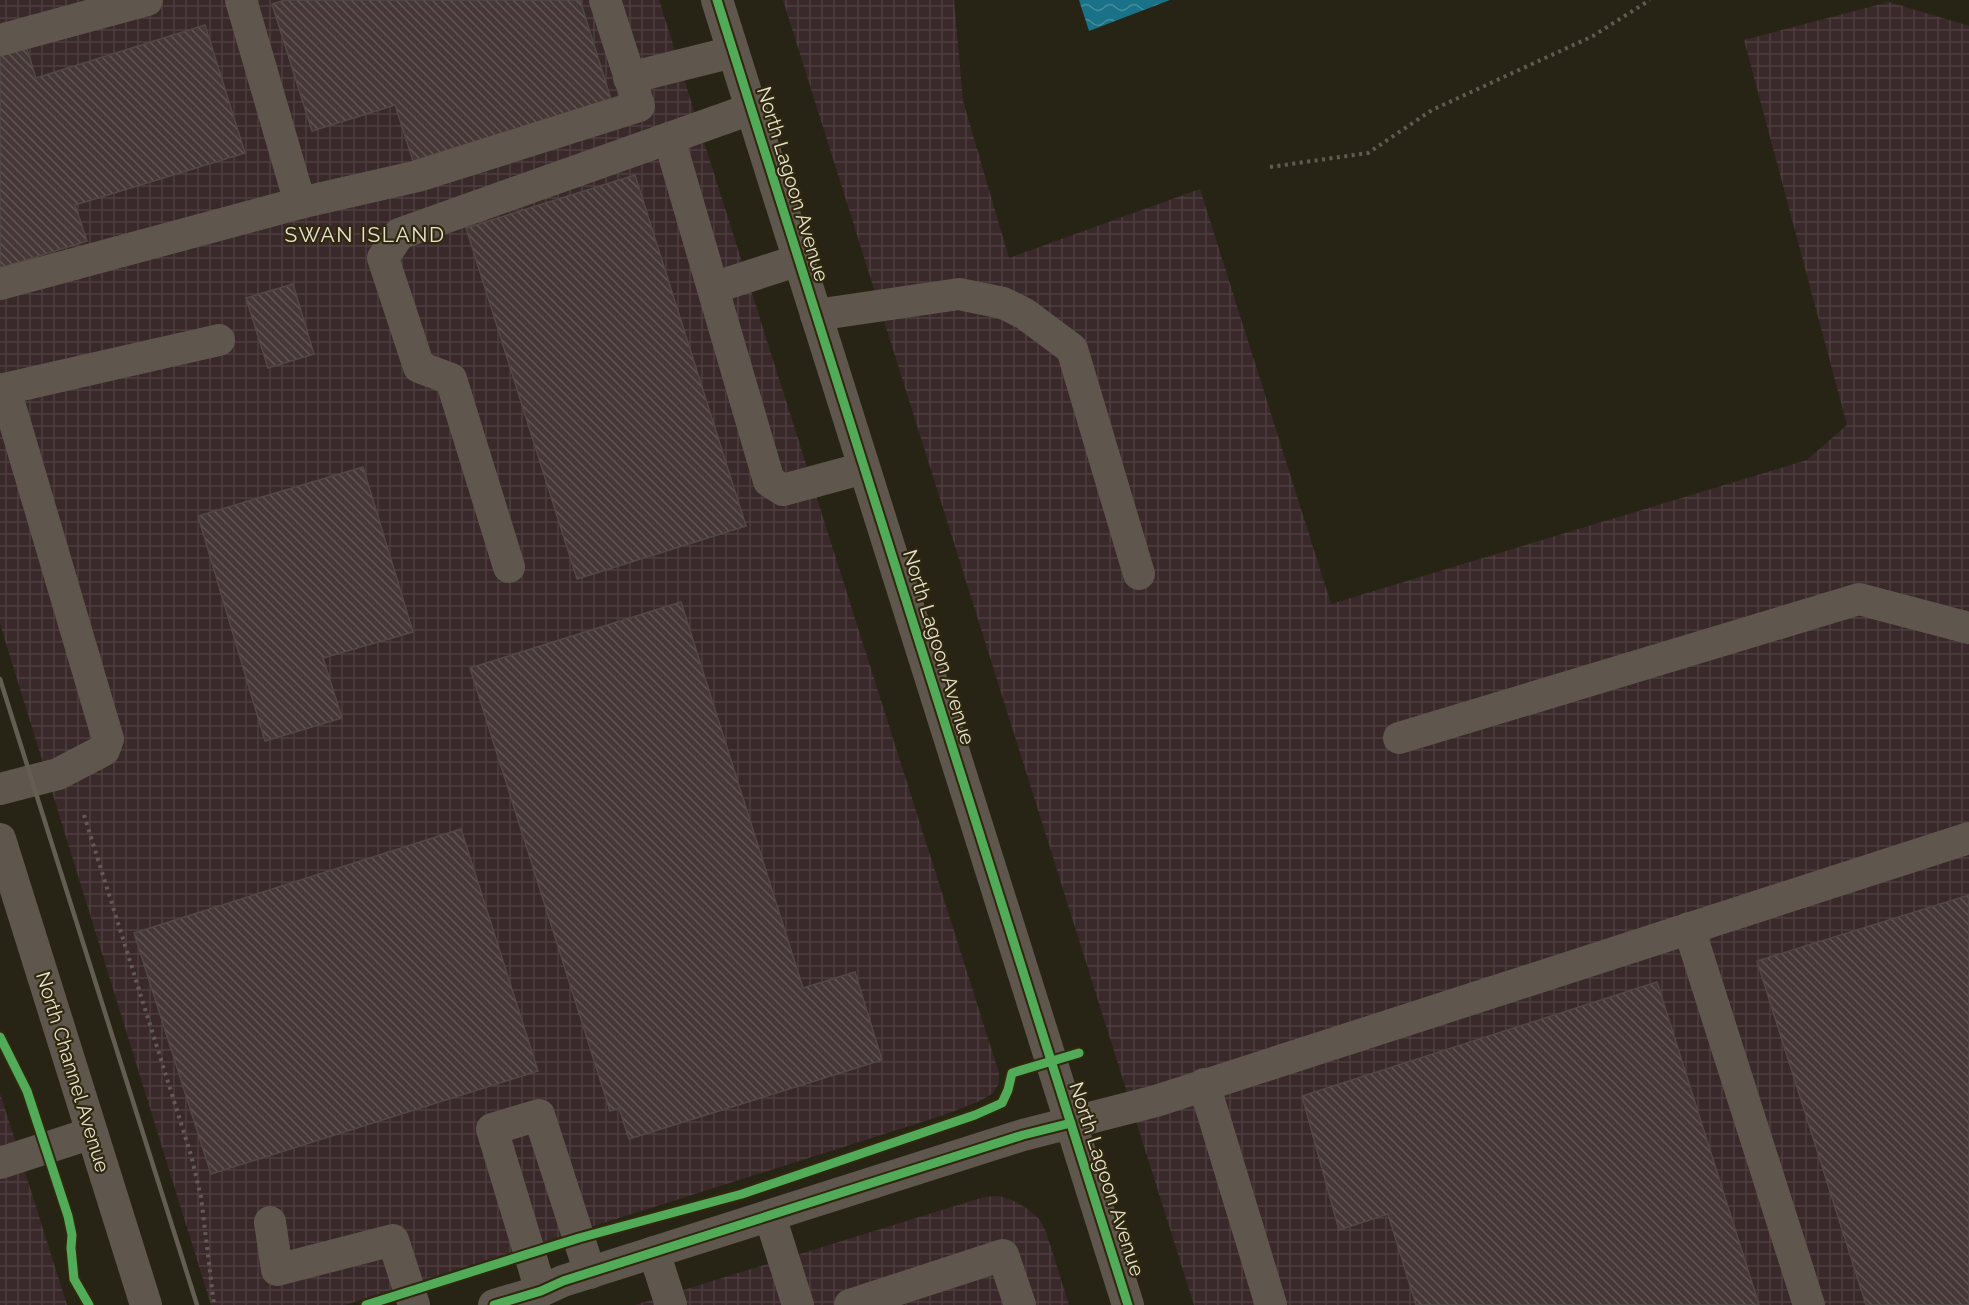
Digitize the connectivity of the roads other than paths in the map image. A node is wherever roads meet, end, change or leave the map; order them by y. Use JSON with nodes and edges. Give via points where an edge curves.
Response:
{"nodes":[{"id":1,"x":147,"y":0,"type":"edge"},
{"id":2,"x":241,"y":0,"type":"edge"},
{"id":3,"x":605,"y":0,"type":"edge"},
{"id":4,"x":717,"y":0,"type":"edge"},
{"id":5,"x":0,"y":40,"type":"edge"},
{"id":6,"x":733,"y":52,"type":"junction"},
{"id":7,"x":630,"y":78,"type":"junction"},
{"id":8,"x":751,"y":109,"type":"junction"},
{"id":9,"x":669,"y":138,"type":"junction"},
{"id":10,"x":300,"y":203,"type":"junction"},
{"id":11,"x":799,"y":260,"type":"junction"},
{"id":12,"x":0,"y":284,"type":"edge"},
{"id":13,"x":713,"y":288,"type":"junction"},
{"id":14,"x":816,"y":315,"type":"junction"},
{"id":15,"x":219,"y":340,"type":"dead end"},
{"id":16,"x":2,"y":389,"type":"edge"},
{"id":17,"x":864,"y":468,"type":"junction"},
{"id":18,"x":509,"y":567,"type":"dead end"},
{"id":19,"x":1139,"y":574,"type":"dead end"},
{"id":20,"x":1969,"y":628,"type":"edge"},
{"id":21,"x":1399,"y":738,"type":"dead end"},
{"id":22,"x":0,"y":789,"type":"edge"},
{"id":23,"x":1969,"y":838,"type":"edge"},
{"id":24,"x":0,"y":839,"type":"edge"},
{"id":25,"x":1689,"y":928,"type":"junction"},
{"id":26,"x":1204,"y":1084,"type":"junction"},
{"id":27,"x":1071,"y":1123,"type":"junction"},
{"id":28,"x":92,"y":1133,"type":"junction"},
{"id":29,"x":0,"y":1163,"type":"edge"},
{"id":30,"x":770,"y":1216,"type":"junction"},
{"id":31,"x":270,"y":1222,"type":"dead end"},
{"id":32,"x":654,"y":1252,"type":"junction"},
{"id":33,"x":590,"y":1273,"type":"junction"},
{"id":34,"x":541,"y":1291,"type":"junction"},
{"id":35,"x":146,"y":1305,"type":"edge"},
{"id":36,"x":414,"y":1305,"type":"edge"},
{"id":37,"x":494,"y":1305,"type":"edge"},
{"id":38,"x":671,"y":1305,"type":"edge"},
{"id":39,"x":798,"y":1305,"type":"edge"},
{"id":40,"x":850,"y":1305,"type":"edge"},
{"id":41,"x":1020,"y":1305,"type":"edge"},
{"id":42,"x":1128,"y":1305,"type":"edge"},
{"id":43,"x":1271,"y":1305,"type":"edge"},
{"id":44,"x":1809,"y":1305,"type":"edge"}],
"edges":[{"from":1,"to":5,"type":"street"},
{"from":2,"to":10,"type":"street"},
{"from":3,"to":7,"type":"street"},
{"from":4,"to":6,"type":"street","name":"North Lagoon Avenue"},
{"from":6,"to":7,"type":"street"},
{"from":6,"to":8,"type":"street","name":"North Lagoon Avenue"},
{"from":7,"to":10,"type":"street","via":[[639,106],[418,176]]},
{"from":8,"to":9,"type":"street"},
{"from":8,"to":11,"type":"street","name":"North Lagoon Avenue"},
{"from":9,"to":13,"type":"street"},
{"from":9,"to":18,"type":"street","via":[[399,234],[383,258],[419,367],[451,379]]},
{"from":10,"to":12,"type":"street"},
{"from":11,"to":13,"type":"street"},
{"from":11,"to":14,"type":"street","name":"North Lagoon Avenue"},
{"from":13,"to":17,"type":"street","via":[[769,481],[783,490]]},
{"from":14,"to":17,"type":"street","name":"North Lagoon Avenue"},
{"from":14,"to":19,"type":"street","via":[[959,294],[1003,303],[1025,314],[1072,349]]},
{"from":15,"to":16,"type":"street"},
{"from":16,"to":22,"type":"street","via":[[108,739],[104,750],[58,774]]},
{"from":17,"to":27,"type":"street","name":"North Lagoon Avenue"},
{"from":20,"to":21,"type":"street","via":[[1858,599]]},
{"from":23,"to":25,"type":"street"},
{"from":24,"to":28,"type":"street","name":"North Channel Avenue"},
{"from":25,"to":26,"type":"street"},
{"from":25,"to":44,"type":"street"},
{"from":26,"to":27,"type":"street"},
{"from":26,"to":43,"type":"street"},
{"from":27,"to":30,"type":"street"},
{"from":27,"to":42,"type":"street","name":"North Lagoon Avenue"},
{"from":28,"to":29,"type":"street"},
{"from":28,"to":35,"type":"street","name":"North Channel Avenue"},
{"from":30,"to":32,"type":"street"},
{"from":30,"to":39,"type":"street"},
{"from":31,"to":36,"type":"street","via":[[277,1270],[393,1240]]},
{"from":32,"to":33,"type":"street"},
{"from":32,"to":38,"type":"street"},
{"from":33,"to":34,"type":"street"},
{"from":33,"to":34,"type":"street","via":[[539,1115],[492,1129]]},
{"from":34,"to":37,"type":"street"},
{"from":40,"to":41,"type":"street","via":[[1004,1255]]}]}
